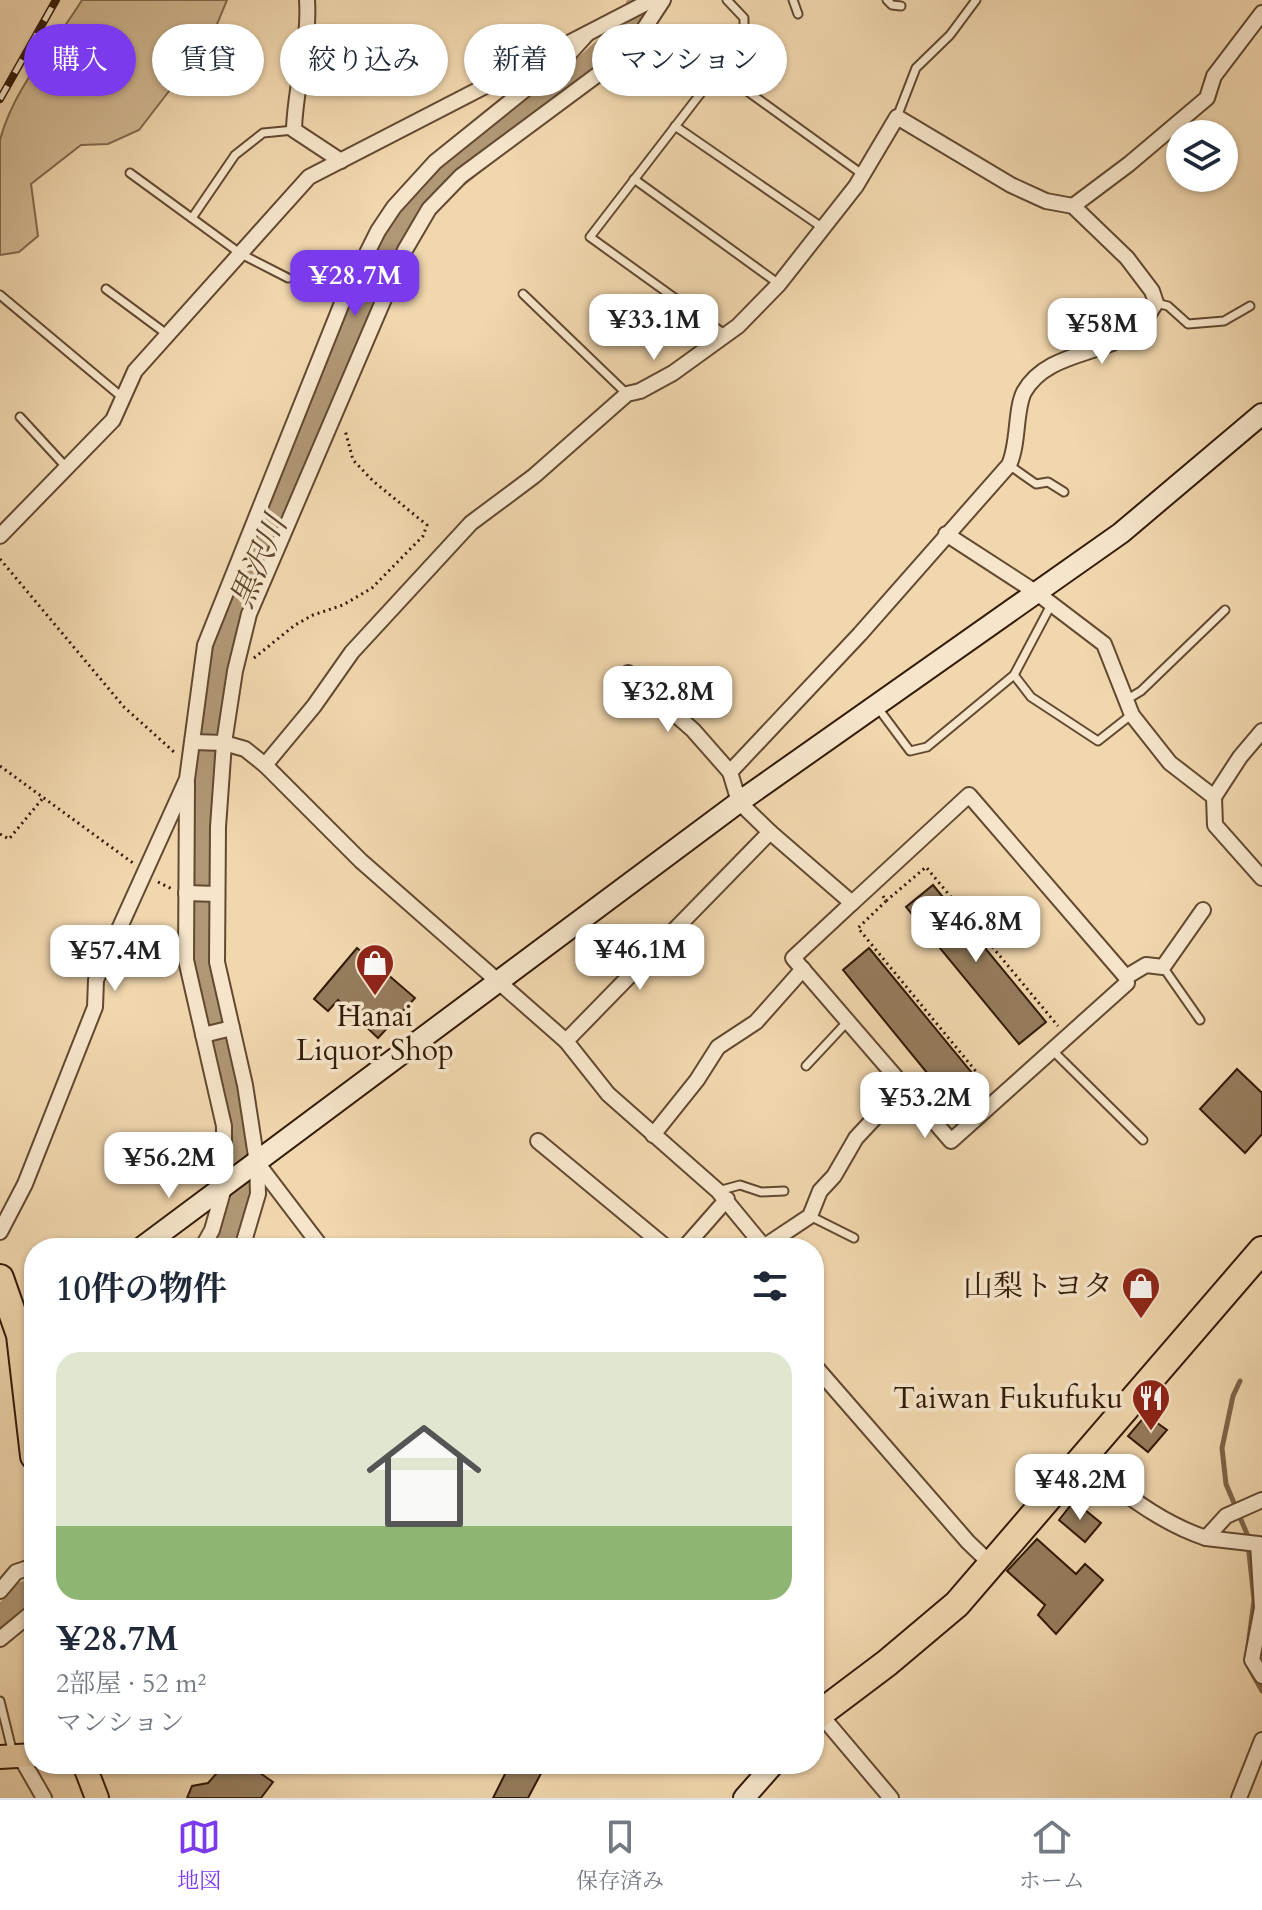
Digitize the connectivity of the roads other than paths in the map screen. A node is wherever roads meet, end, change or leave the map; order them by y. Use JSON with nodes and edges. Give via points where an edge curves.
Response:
{"nodes":[{"id":1,"x":307,"y":0,"type":"edge"},
{"id":2,"x":652,"y":0,"type":"edge"},
{"id":3,"x":663,"y":0,"type":"edge"},
{"id":4,"x":727,"y":0,"type":"edge"},
{"id":5,"x":793,"y":0,"type":"edge"},
{"id":6,"x":887,"y":0,"type":"edge"},
{"id":7,"x":976,"y":0,"type":"edge"},
{"id":8,"x":901,"y":6,"type":"dead end"},
{"id":9,"x":1262,"y":13,"type":"edge"},
{"id":10,"x":798,"y":14,"type":"dead end"},
{"id":11,"x":744,"y":24,"type":"edge"},
{"id":12,"x":587,"y":34,"type":"junction"},
{"id":13,"x":698,"y":96,"type":"edge"},
{"id":14,"x":754,"y":96,"type":"edge"},
{"id":15,"x":897,"y":117,"type":"junction"},
{"id":16,"x":675,"y":126,"type":"junction"},
{"id":17,"x":294,"y":130,"type":"junction"},
{"id":18,"x":341,"y":161,"type":"junction"},
{"id":19,"x":130,"y":173,"type":"dead end"},
{"id":20,"x":864,"y":176,"type":"junction"},
{"id":21,"x":634,"y":179,"type":"junction"},
{"id":22,"x":1073,"y":206,"type":"junction"},
{"id":23,"x":192,"y":218,"type":"junction"},
{"id":24,"x":823,"y":228,"type":"junction"},
{"id":25,"x":241,"y":254,"type":"junction"},
{"id":26,"x":288,"y":278,"type":"dead end"},
{"id":27,"x":779,"y":284,"type":"junction"},
{"id":28,"x":106,"y":289,"type":"dead end"},
{"id":29,"x":523,"y":294,"type":"dead end"},
{"id":30,"x":0,"y":295,"type":"edge"},
{"id":31,"x":1156,"y":303,"type":"junction"},
{"id":32,"x":1250,"y":306,"type":"dead end"},
{"id":33,"x":168,"y":335,"type":"junction"},
{"id":34,"x":726,"y":335,"type":"junction"},
{"id":35,"x":627,"y":394,"type":"junction"},
{"id":36,"x":123,"y":398,"type":"junction"},
{"id":37,"x":1262,"y":414,"type":"edge"},
{"id":38,"x":20,"y":417,"type":"dead end"},
{"id":39,"x":1009,"y":465,"type":"junction"},
{"id":40,"x":67,"y":468,"type":"junction"},
{"id":41,"x":1064,"y":492,"type":"dead end"},
{"id":42,"x":259,"y":525,"type":"junction"},
{"id":43,"x":281,"y":534,"type":"junction"},
{"id":44,"x":946,"y":534,"type":"junction"},
{"id":45,"x":0,"y":536,"type":"edge"},
{"id":46,"x":1044,"y":599,"type":"junction"},
{"id":47,"x":1225,"y":610,"type":"dead end"},
{"id":48,"x":628,"y":673,"type":"dead end"},
{"id":49,"x":1014,"y":675,"type":"junction"},
{"id":50,"x":1126,"y":700,"type":"junction"},
{"id":51,"x":877,"y":706,"type":"junction"},
{"id":52,"x":1132,"y":715,"type":"junction"},
{"id":53,"x":1262,"y":731,"type":"edge"},
{"id":54,"x":197,"y":742,"type":"junction"},
{"id":55,"x":220,"y":743,"type":"junction"},
{"id":56,"x":265,"y":765,"type":"junction"},
{"id":57,"x":730,"y":772,"type":"junction"},
{"id":58,"x":187,"y":779,"type":"junction"},
{"id":59,"x":1214,"y":797,"type":"junction"},
{"id":60,"x":739,"y":802,"type":"junction"},
{"id":61,"x":770,"y":832,"type":"junction"},
{"id":62,"x":1262,"y":878,"type":"edge"},
{"id":63,"x":186,"y":893,"type":"junction"},
{"id":64,"x":217,"y":894,"type":"junction"},
{"id":65,"x":852,"y":903,"type":"junction"},
{"id":66,"x":1203,"y":910,"type":"dead end"},
{"id":67,"x":1163,"y":967,"type":"junction"},
{"id":68,"x":803,"y":969,"type":"junction"},
{"id":69,"x":1126,"y":977,"type":"junction"},
{"id":70,"x":501,"y":981,"type":"junction"},
{"id":71,"x":1200,"y":1020,"type":"dead end"},
{"id":72,"x":848,"y":1021,"type":"junction"},
{"id":73,"x":230,"y":1029,"type":"junction"},
{"id":74,"x":206,"y":1034,"type":"junction"},
{"id":75,"x":566,"y":1041,"type":"junction"},
{"id":76,"x":1052,"y":1050,"type":"junction"},
{"id":77,"x":806,"y":1066,"type":"dead end"},
{"id":78,"x":924,"y":1110,"type":"junction"},
{"id":79,"x":653,"y":1135,"type":"junction"},
{"id":80,"x":1143,"y":1140,"type":"dead end"},
{"id":81,"x":538,"y":1141,"type":"dead end"},
{"id":82,"x":257,"y":1163,"type":"junction"},
{"id":83,"x":224,"y":1188,"type":"junction"},
{"id":84,"x":784,"y":1191,"type":"dead end"},
{"id":85,"x":722,"y":1195,"type":"junction"},
{"id":86,"x":810,"y":1216,"type":"junction"},
{"id":87,"x":0,"y":1232,"type":"edge"},
{"id":88,"x":155,"y":1238,"type":"edge"},
{"id":89,"x":208,"y":1238,"type":"edge"},
{"id":90,"x":245,"y":1238,"type":"edge"},
{"id":91,"x":314,"y":1238,"type":"edge"},
{"id":92,"x":655,"y":1238,"type":"edge"},
{"id":93,"x":691,"y":1238,"type":"edge"},
{"id":94,"x":758,"y":1238,"type":"edge"},
{"id":95,"x":778,"y":1238,"type":"edge"},
{"id":96,"x":854,"y":1238,"type":"dead end"},
{"id":97,"x":1262,"y":1250,"type":"edge"},
{"id":98,"x":0,"y":1278,"type":"edge"},
{"id":99,"x":24,"y":1324,"type":"edge"},
{"id":100,"x":824,"y":1376,"type":"edge"},
{"id":101,"x":1082,"y":1462,"type":"junction"},
{"id":102,"x":1262,"y":1500,"type":"edge"},
{"id":103,"x":1206,"y":1538,"type":"junction"},
{"id":104,"x":1260,"y":1545,"type":"edge"},
{"id":105,"x":992,"y":1565,"type":"junction"},
{"id":106,"x":24,"y":1569,"type":"edge"},
{"id":107,"x":0,"y":1591,"type":"edge"},
{"id":108,"x":24,"y":1619,"type":"edge"},
{"id":109,"x":0,"y":1639,"type":"edge"},
{"id":110,"x":1262,"y":1676,"type":"edge"},
{"id":111,"x":0,"y":1701,"type":"edge"},
{"id":112,"x":824,"y":1711,"type":"edge"},
{"id":113,"x":824,"y":1724,"type":"edge"},
{"id":114,"x":1262,"y":1740,"type":"edge"},
{"id":115,"x":17,"y":1756,"type":"edge"},
{"id":116,"x":29,"y":1774,"type":"edge"},
{"id":117,"x":88,"y":1774,"type":"edge"},
{"id":118,"x":765,"y":1774,"type":"edge"},
{"id":119,"x":44,"y":1798,"type":"edge"},
{"id":120,"x":97,"y":1798,"type":"edge"},
{"id":121,"x":744,"y":1798,"type":"edge"},
{"id":122,"x":891,"y":1798,"type":"edge"},
{"id":123,"x":1239,"y":1798,"type":"edge"}],
"edges":[{"from":1,"to":17,"type":"street","via":[[309,25]]},
{"from":2,"to":12,"type":"street"},
{"from":3,"to":43,"type":"street","via":[[620,58],[461,176],[429,209],[405,250]]},
{"from":4,"to":11,"type":"lane"},
{"from":5,"to":10,"type":"lane"},
{"from":6,"to":8,"type":"lane"},
{"from":7,"to":15,"type":"lane","via":[[916,68]]},
{"from":9,"to":22,"type":"street","via":[[1214,76],[1207,98]]},
{"from":12,"to":18,"type":"street"},
{"from":12,"to":42,"type":"street","via":[[435,162],[386,219],[342,303]]},
{"from":13,"to":16,"type":"lane"},
{"from":14,"to":20,"type":"lane"},
{"from":15,"to":20,"type":"street"},
{"from":15,"to":22,"type":"street","via":[[1011,185]]},
{"from":16,"to":21,"type":"lane"},
{"from":16,"to":24,"type":"lane"},
{"from":17,"to":18,"type":"street"},
{"from":17,"to":23,"type":"lane","via":[[263,133],[235,155]]},
{"from":18,"to":25,"type":"street","via":[[309,177]]},
{"from":19,"to":23,"type":"lane"},
{"from":20,"to":24,"type":"street"},
{"from":21,"to":27,"type":"lane"},
{"from":21,"to":34,"type":"lane","via":[[590,237]]},
{"from":22,"to":31,"type":"street","via":[[1127,258]]},
{"from":23,"to":25,"type":"lane"},
{"from":24,"to":27,"type":"street"},
{"from":25,"to":26,"type":"lane"},
{"from":25,"to":33,"type":"street"},
{"from":27,"to":34,"type":"street"},
{"from":28,"to":33,"type":"lane"},
{"from":29,"to":35,"type":"lane"},
{"from":30,"to":36,"type":"lane"},
{"from":31,"to":32,"type":"lane","via":[[1168,306],[1188,324],[1224,321]]},
{"from":31,"to":39,"type":"street","via":[[1138,328],[1037,376],[1023,394]]},
{"from":33,"to":36,"type":"street","via":[[135,371]]},
{"from":34,"to":35,"type":"street","via":[[673,373]]},
{"from":35,"to":56,"type":"street","via":[[471,523],[352,652]]},
{"from":36,"to":40,"type":"street","via":[[113,420]]},
{"from":37,"to":46,"type":"street"},
{"from":38,"to":40,"type":"lane"},
{"from":39,"to":41,"type":"lane","via":[[1036,484],[1048,482]]},
{"from":39,"to":44,"type":"street"},
{"from":40,"to":45,"type":"street"},
{"from":42,"to":43,"type":"street"},
{"from":42,"to":54,"type":"street","via":[[205,645]]},
{"from":43,"to":55,"type":"street","via":[[249,614]]},
{"from":44,"to":46,"type":"street"},
{"from":44,"to":57,"type":"street"},
{"from":46,"to":49,"type":"lane"},
{"from":46,"to":50,"type":"street","via":[[1104,644]]},
{"from":46,"to":51,"type":"street"},
{"from":47,"to":50,"type":"lane"},
{"from":48,"to":57,"type":"street","via":[[693,730]]},
{"from":49,"to":51,"type":"lane","via":[[927,747],[910,751]]},
{"from":49,"to":52,"type":"lane","via":[[1031,697],[1098,741]]},
{"from":50,"to":52,"type":"street"},
{"from":51,"to":60,"type":"street"},
{"from":52,"to":59,"type":"street","via":[[1170,763]]},
{"from":53,"to":59,"type":"street"},
{"from":54,"to":55,"type":"street"},
{"from":54,"to":58,"type":"street"},
{"from":55,"to":56,"type":"street","via":[[245,749]]},
{"from":55,"to":64,"type":"street"},
{"from":56,"to":70,"type":"street","via":[[361,861]]},
{"from":57,"to":60,"type":"street"},
{"from":58,"to":63,"type":"street"},
{"from":58,"to":87,"type":"street","via":[[96,980],[95,1007],[31,1170]]},
{"from":59,"to":62,"type":"street","via":[[1215,825]]},
{"from":60,"to":61,"type":"street"},
{"from":60,"to":70,"type":"street"},
{"from":61,"to":65,"type":"street"},
{"from":61,"to":75,"type":"street"},
{"from":63,"to":64,"type":"street"},
{"from":63,"to":74,"type":"street","via":[[186,960]]},
{"from":64,"to":73,"type":"street","via":[[217,962]]},
{"from":65,"to":68,"type":"street","via":[[793,958]]},
{"from":65,"to":69,"type":"street","via":[[969,795]]},
{"from":66,"to":67,"type":"street"},
{"from":67,"to":69,"type":"street","via":[[1146,965]]},
{"from":67,"to":71,"type":"lane"},
{"from":68,"to":72,"type":"street"},
{"from":68,"to":79,"type":"street","via":[[756,1022],[718,1047]]},
{"from":69,"to":76,"type":"street","via":[[1127,983]]},
{"from":70,"to":75,"type":"street"},
{"from":70,"to":82,"type":"street"},
{"from":72,"to":77,"type":"lane"},
{"from":72,"to":78,"type":"street"},
{"from":73,"to":74,"type":"street"},
{"from":73,"to":82,"type":"street"},
{"from":74,"to":83,"type":"street","via":[[224,1126]]},
{"from":75,"to":79,"type":"street","via":[[608,1094]]},
{"from":76,"to":78,"type":"street","via":[[951,1141]]},
{"from":76,"to":80,"type":"lane"},
{"from":78,"to":86,"type":"street","via":[[883,1109],[856,1138],[820,1191]]},
{"from":79,"to":85,"type":"street"},
{"from":81,"to":92,"type":"street"},
{"from":82,"to":83,"type":"street"},
{"from":82,"to":90,"type":"street","via":[[258,1194]]},
{"from":82,"to":91,"type":"street"},
{"from":83,"to":88,"type":"street"},
{"from":83,"to":89,"type":"street"},
{"from":84,"to":85,"type":"lane","via":[[761,1192],[740,1185]]},
{"from":85,"to":93,"type":"street"},
{"from":85,"to":94,"type":"street"},
{"from":86,"to":95,"type":"street"},
{"from":86,"to":96,"type":"lane"},
{"from":97,"to":101,"type":"highway"},
{"from":98,"to":99,"type":"highway"},
{"from":100,"to":105,"type":"street"},
{"from":101,"to":103,"type":"street","via":[[1167,1522]]},
{"from":101,"to":105,"type":"highway"},
{"from":102,"to":103,"type":"street","via":[[1226,1516]]},
{"from":103,"to":104,"type":"street"},
{"from":104,"to":110,"type":"street","via":[[1262,1608],[1252,1660]]},
{"from":105,"to":112,"type":"highway","via":[[957,1604]]},
{"from":106,"to":107,"type":"street"},
{"from":108,"to":109,"type":"street"},
{"from":111,"to":115,"type":"lane"},
{"from":113,"to":122,"type":"street"},
{"from":114,"to":123,"type":"street"},
{"from":116,"to":119,"type":"street"},
{"from":117,"to":120,"type":"main road"},
{"from":118,"to":121,"type":"street"}]}
